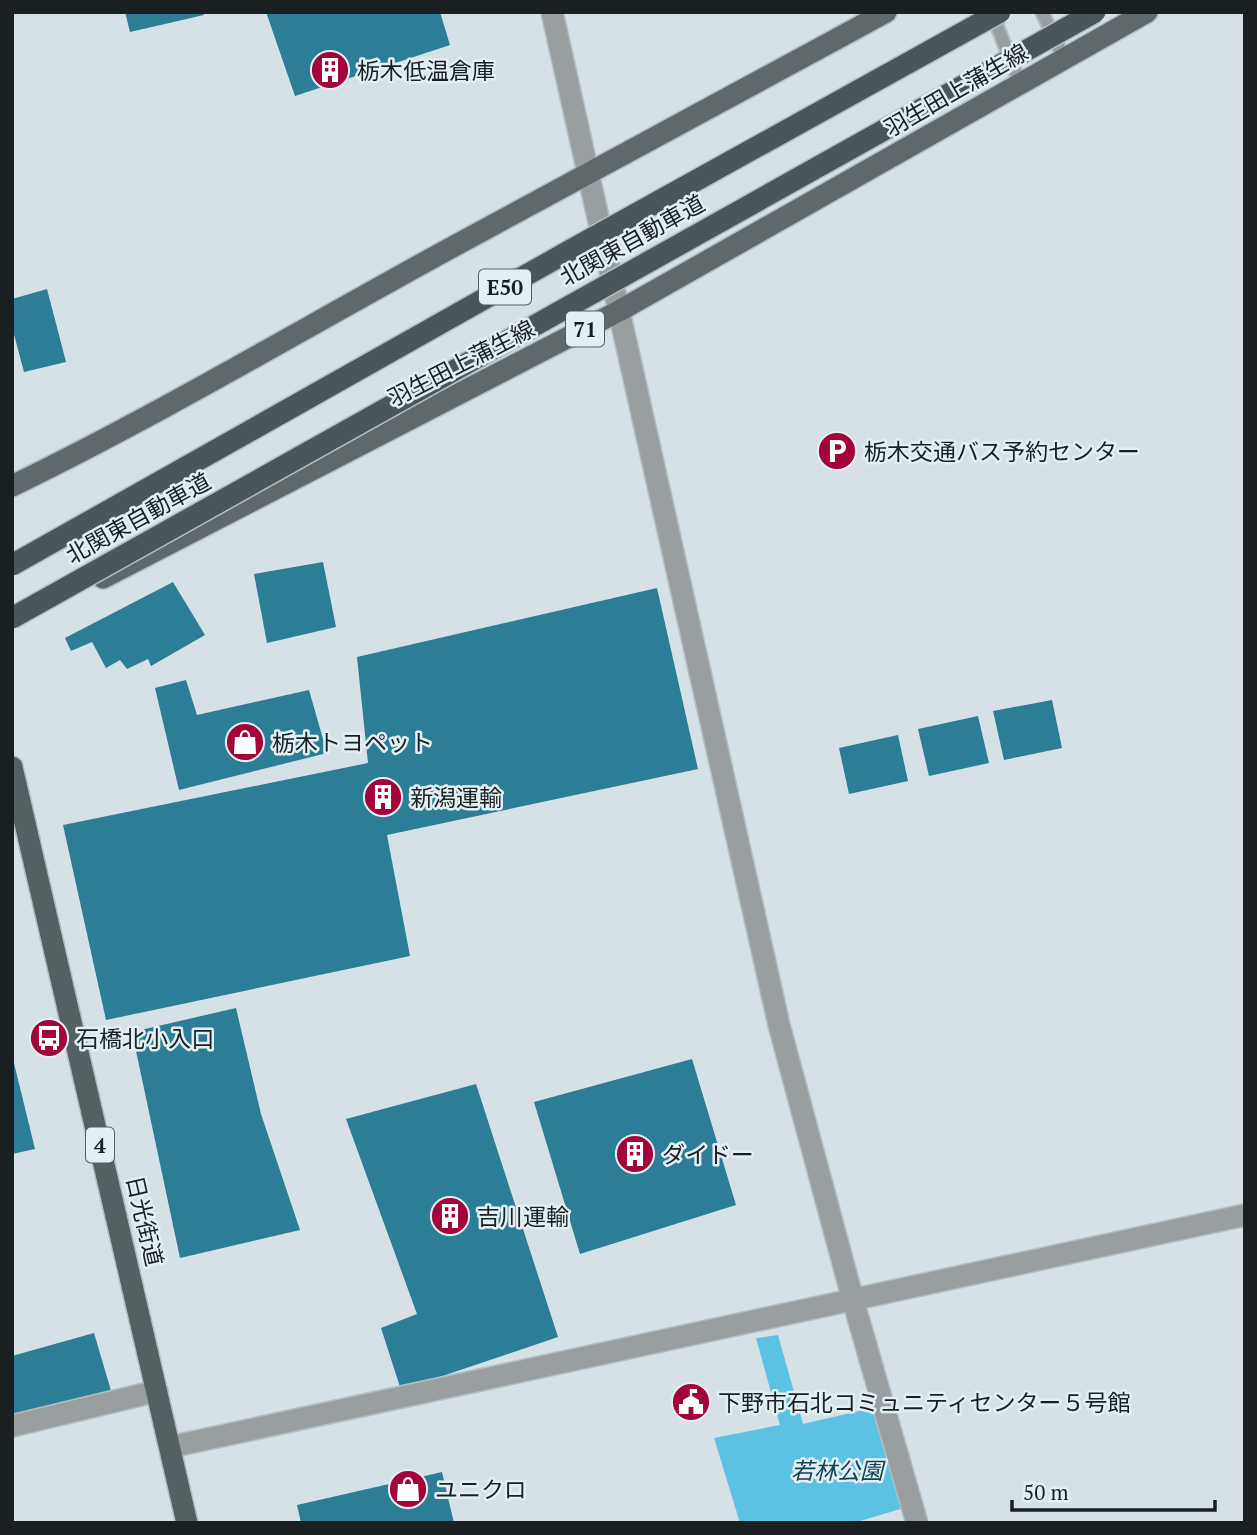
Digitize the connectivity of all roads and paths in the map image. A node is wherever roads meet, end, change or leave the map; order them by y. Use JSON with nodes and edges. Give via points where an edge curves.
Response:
{"nodes":[{"id":1,"x":552,"y":12,"type":"edge"},
{"id":2,"x":886,"y":12,"type":"edge"},
{"id":3,"x":992,"y":12,"type":"edge"},
{"id":4,"x":1000,"y":12,"type":"edge"},
{"id":5,"x":1042,"y":12,"type":"edge"},
{"id":6,"x":1095,"y":12,"type":"edge"},
{"id":7,"x":1147,"y":12,"type":"edge"},
{"id":8,"x":1064,"y":59,"type":"junction"},
{"id":9,"x":1020,"y":84,"type":"junction"},
{"id":10,"x":587,"y":176,"type":"junction"},
{"id":11,"x":620,"y":311,"type":"junction"},
{"id":12,"x":12,"y":486,"type":"edge"},
{"id":13,"x":12,"y":565,"type":"edge"},
{"id":14,"x":12,"y":618,"type":"edge"},
{"id":15,"x":12,"y":625,"type":"edge"},
{"id":16,"x":12,"y":767,"type":"edge"},
{"id":17,"x":1245,"y":1215,"type":"edge"},
{"id":18,"x":853,"y":1300,"type":"junction"},
{"id":19,"x":157,"y":1391,"type":"junction"},
{"id":20,"x":12,"y":1426,"type":"edge"},
{"id":21,"x":170,"y":1447,"type":"junction"},
{"id":22,"x":187,"y":1523,"type":"edge"},
{"id":23,"x":917,"y":1523,"type":"edge"}],
"edges":[{"from":1,"to":10,"type":"street"},
{"from":2,"to":10,"type":"main road"},
{"from":3,"to":9,"type":"lane"},
{"from":4,"to":13,"type":"highway","name":"北関東自動車道","number":"E50","bridge":true},
{"from":5,"to":8,"type":"lane"},
{"from":6,"to":14,"type":"highway","name":"北関東自動車道","number":"E50","bridge":true},
{"from":7,"to":8,"type":"main road","name":"羽生田上蒲生線","number":"71"},
{"from":8,"to":9,"type":"main road","name":"羽生田上蒲生線","number":"71"},
{"from":9,"to":11,"type":"main road","name":"羽生田上蒲生線","number":"71"},
{"from":10,"to":11,"type":"street"},
{"from":10,"to":12,"type":"main road","via":[[139,423]]},
{"from":11,"to":15,"type":"main road","name":"羽生田上蒲生線","number":"71"},
{"from":11,"to":18,"type":"street","via":[[779,1025]]},
{"from":16,"to":19,"type":"highway","name":"日光街道","number":"4"},
{"from":17,"to":18,"type":"street"},
{"from":18,"to":21,"type":"street"},
{"from":18,"to":23,"type":"street"},
{"from":19,"to":20,"type":"street"},
{"from":19,"to":21,"type":"highway","name":"日光街道","number":"4"},
{"from":21,"to":22,"type":"highway","name":"日光街道","number":"4"}]}
